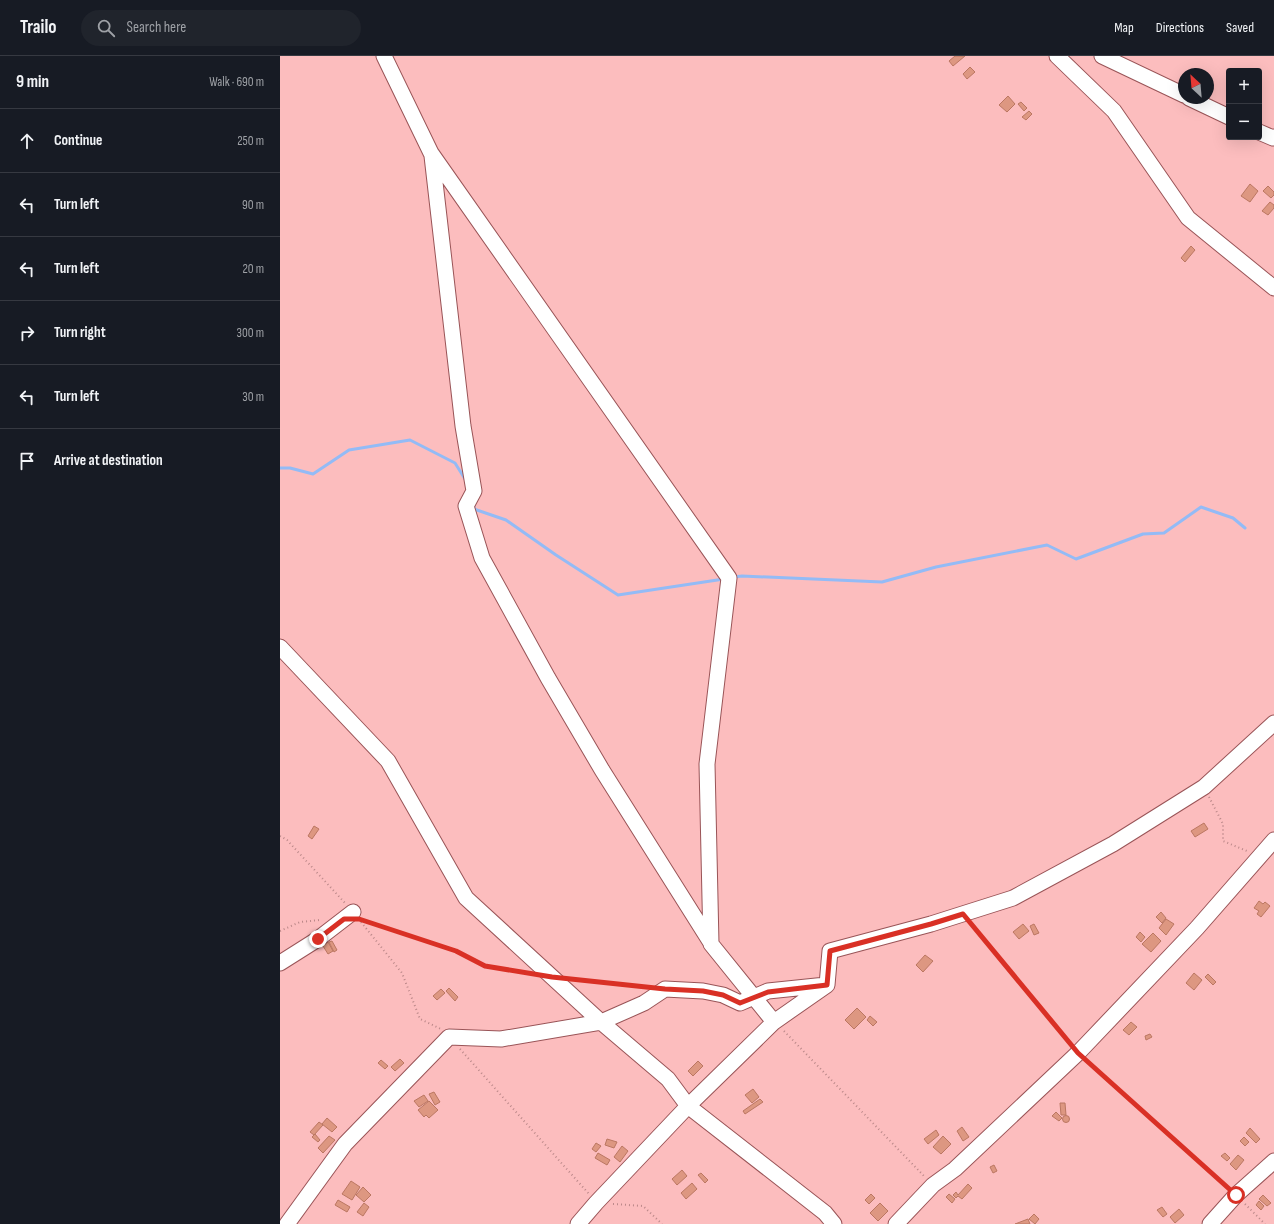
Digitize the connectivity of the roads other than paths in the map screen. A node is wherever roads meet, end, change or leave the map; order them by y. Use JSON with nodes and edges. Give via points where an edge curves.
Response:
{"nodes":[{"id":1,"x":384,"y":56,"type":"edge"},
{"id":2,"x":1057,"y":56,"type":"edge"},
{"id":3,"x":1102,"y":56,"type":"edge"},
{"id":4,"x":1178,"y":93,"type":"edge"},
{"id":5,"x":1202,"y":104,"type":"edge"},
{"id":6,"x":1226,"y":116,"type":"edge"},
{"id":7,"x":1262,"y":133,"type":"edge"},
{"id":8,"x":1274,"y":137,"type":"edge"},
{"id":9,"x":431,"y":153,"type":"junction"},
{"id":10,"x":1274,"y":288,"type":"edge"},
{"id":11,"x":280,"y":648,"type":"edge"},
{"id":12,"x":1274,"y":723,"type":"edge"},
{"id":13,"x":1274,"y":840,"type":"edge"},
{"id":14,"x":348,"y":916,"type":"road end"},
{"id":15,"x":711,"y":944,"type":"junction"},
{"id":16,"x":280,"y":963,"type":"edge"},
{"id":17,"x":827,"y":985,"type":"junction"},
{"id":18,"x":754,"y":997,"type":"junction"},
{"id":19,"x":601,"y":1022,"type":"junction"},
{"id":20,"x":774,"y":1022,"type":"junction"},
{"id":21,"x":688,"y":1106,"type":"junction"},
{"id":22,"x":1274,"y":1161,"type":"edge"},
{"id":23,"x":287,"y":1224,"type":"edge"},
{"id":24,"x":578,"y":1224,"type":"edge"},
{"id":25,"x":834,"y":1224,"type":"edge"},
{"id":26,"x":896,"y":1224,"type":"edge"},
{"id":27,"x":1210,"y":1224,"type":"edge"}],
"edges":[{"from":1,"to":9,"type":"street"},
{"from":2,"to":10,"type":"street","via":[[1114,111],[1188,218]]},
{"from":3,"to":4,"type":"street"},
{"from":5,"to":6,"type":"street"},
{"from":7,"to":8,"type":"street"},
{"from":9,"to":15,"type":"street","via":[[463,426],[474,491],[466,506],[482,558],[602,770]]},
{"from":9,"to":15,"type":"street","via":[[729,578],[707,764]]},
{"from":11,"to":19,"type":"street","via":[[388,761],[466,898]]},
{"from":12,"to":17,"type":"street","via":[[1204,787],[1113,844],[1013,898],[931,924],[830,951]]},
{"from":13,"to":26,"type":"street","via":[[1197,928],[1078,1053],[955,1169],[933,1185]]},
{"from":14,"to":16,"type":"street"},
{"from":15,"to":18,"type":"street"},
{"from":17,"to":18,"type":"street","via":[[768,992]]},
{"from":17,"to":20,"type":"street"},
{"from":18,"to":19,"type":"street","via":[[740,1003],[723,995],[703,991],[665,989],[644,1003]]},
{"from":18,"to":20,"type":"street"},
{"from":19,"to":21,"type":"street","via":[[668,1078]]},
{"from":19,"to":23,"type":"street","via":[[501,1039],[449,1037],[345,1144]]},
{"from":20,"to":21,"type":"street"},
{"from":21,"to":24,"type":"street"},
{"from":21,"to":25,"type":"street","via":[[825,1213]]},
{"from":22,"to":27,"type":"street","via":[[1236,1195]]}]}
